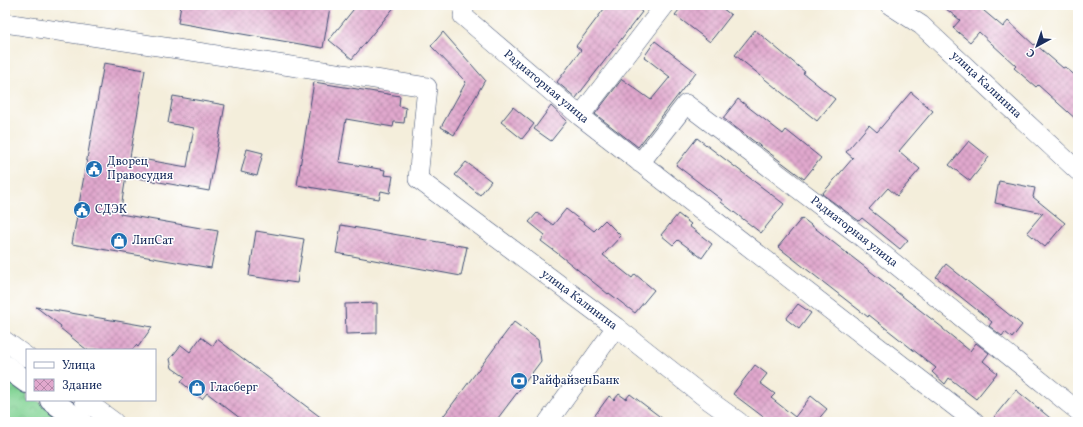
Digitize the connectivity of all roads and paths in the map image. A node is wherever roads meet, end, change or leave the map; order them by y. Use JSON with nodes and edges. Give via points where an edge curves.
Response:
{"nodes":[{"id":1,"x":465,"y":5,"type":"edge"},
{"id":2,"x":665,"y":5,"type":"edge"},
{"id":3,"x":890,"y":5,"type":"edge"},
{"id":4,"x":5,"y":23,"type":"edge"},
{"id":5,"x":580,"y":116,"type":"junction"},
{"id":6,"x":640,"y":163,"type":"junction"},
{"id":7,"x":1078,"y":171,"type":"edge"},
{"id":8,"x":616,"y":327,"type":"junction"},
{"id":9,"x":5,"y":341,"type":"edge"},
{"id":10,"x":26,"y":356,"type":"edge"},
{"id":11,"x":5,"y":366,"type":"edge"},
{"id":12,"x":26,"y":381,"type":"edge"},
{"id":13,"x":52,"y":401,"type":"edge"},
{"id":14,"x":85,"y":401,"type":"edge"},
{"id":15,"x":1078,"y":411,"type":"edge"},
{"id":16,"x":81,"y":422,"type":"edge"},
{"id":17,"x":114,"y":422,"type":"edge"},
{"id":18,"x":548,"y":422,"type":"edge"},
{"id":19,"x":739,"y":422,"type":"edge"},
{"id":20,"x":975,"y":422,"type":"edge"}],
"edges":[{"from":1,"to":5,"type":"street","name":"Радиаторная улица","via":[[463,16]]},
{"from":2,"to":5,"type":"street"},
{"from":3,"to":7,"type":"street","name":"улица Калинина","via":[[921,25]]},
{"from":4,"to":8,"type":"street","name":"улица Калинина","via":[[427,88],[418,179]]},
{"from":5,"to":6,"type":"street","name":"Радиаторная улица"},
{"from":6,"to":15,"type":"street","name":"Радиаторная улица","via":[[686,104],[859,236]]},
{"from":6,"to":20,"type":"street","name":"Радиаторная улица"},
{"from":8,"to":18,"type":"street"},
{"from":8,"to":19,"type":"street","name":"улица Калинина"},
{"from":9,"to":10,"type":"street"},
{"from":11,"to":12,"type":"street"},
{"from":13,"to":16,"type":"street"},
{"from":14,"to":17,"type":"street"}]}
